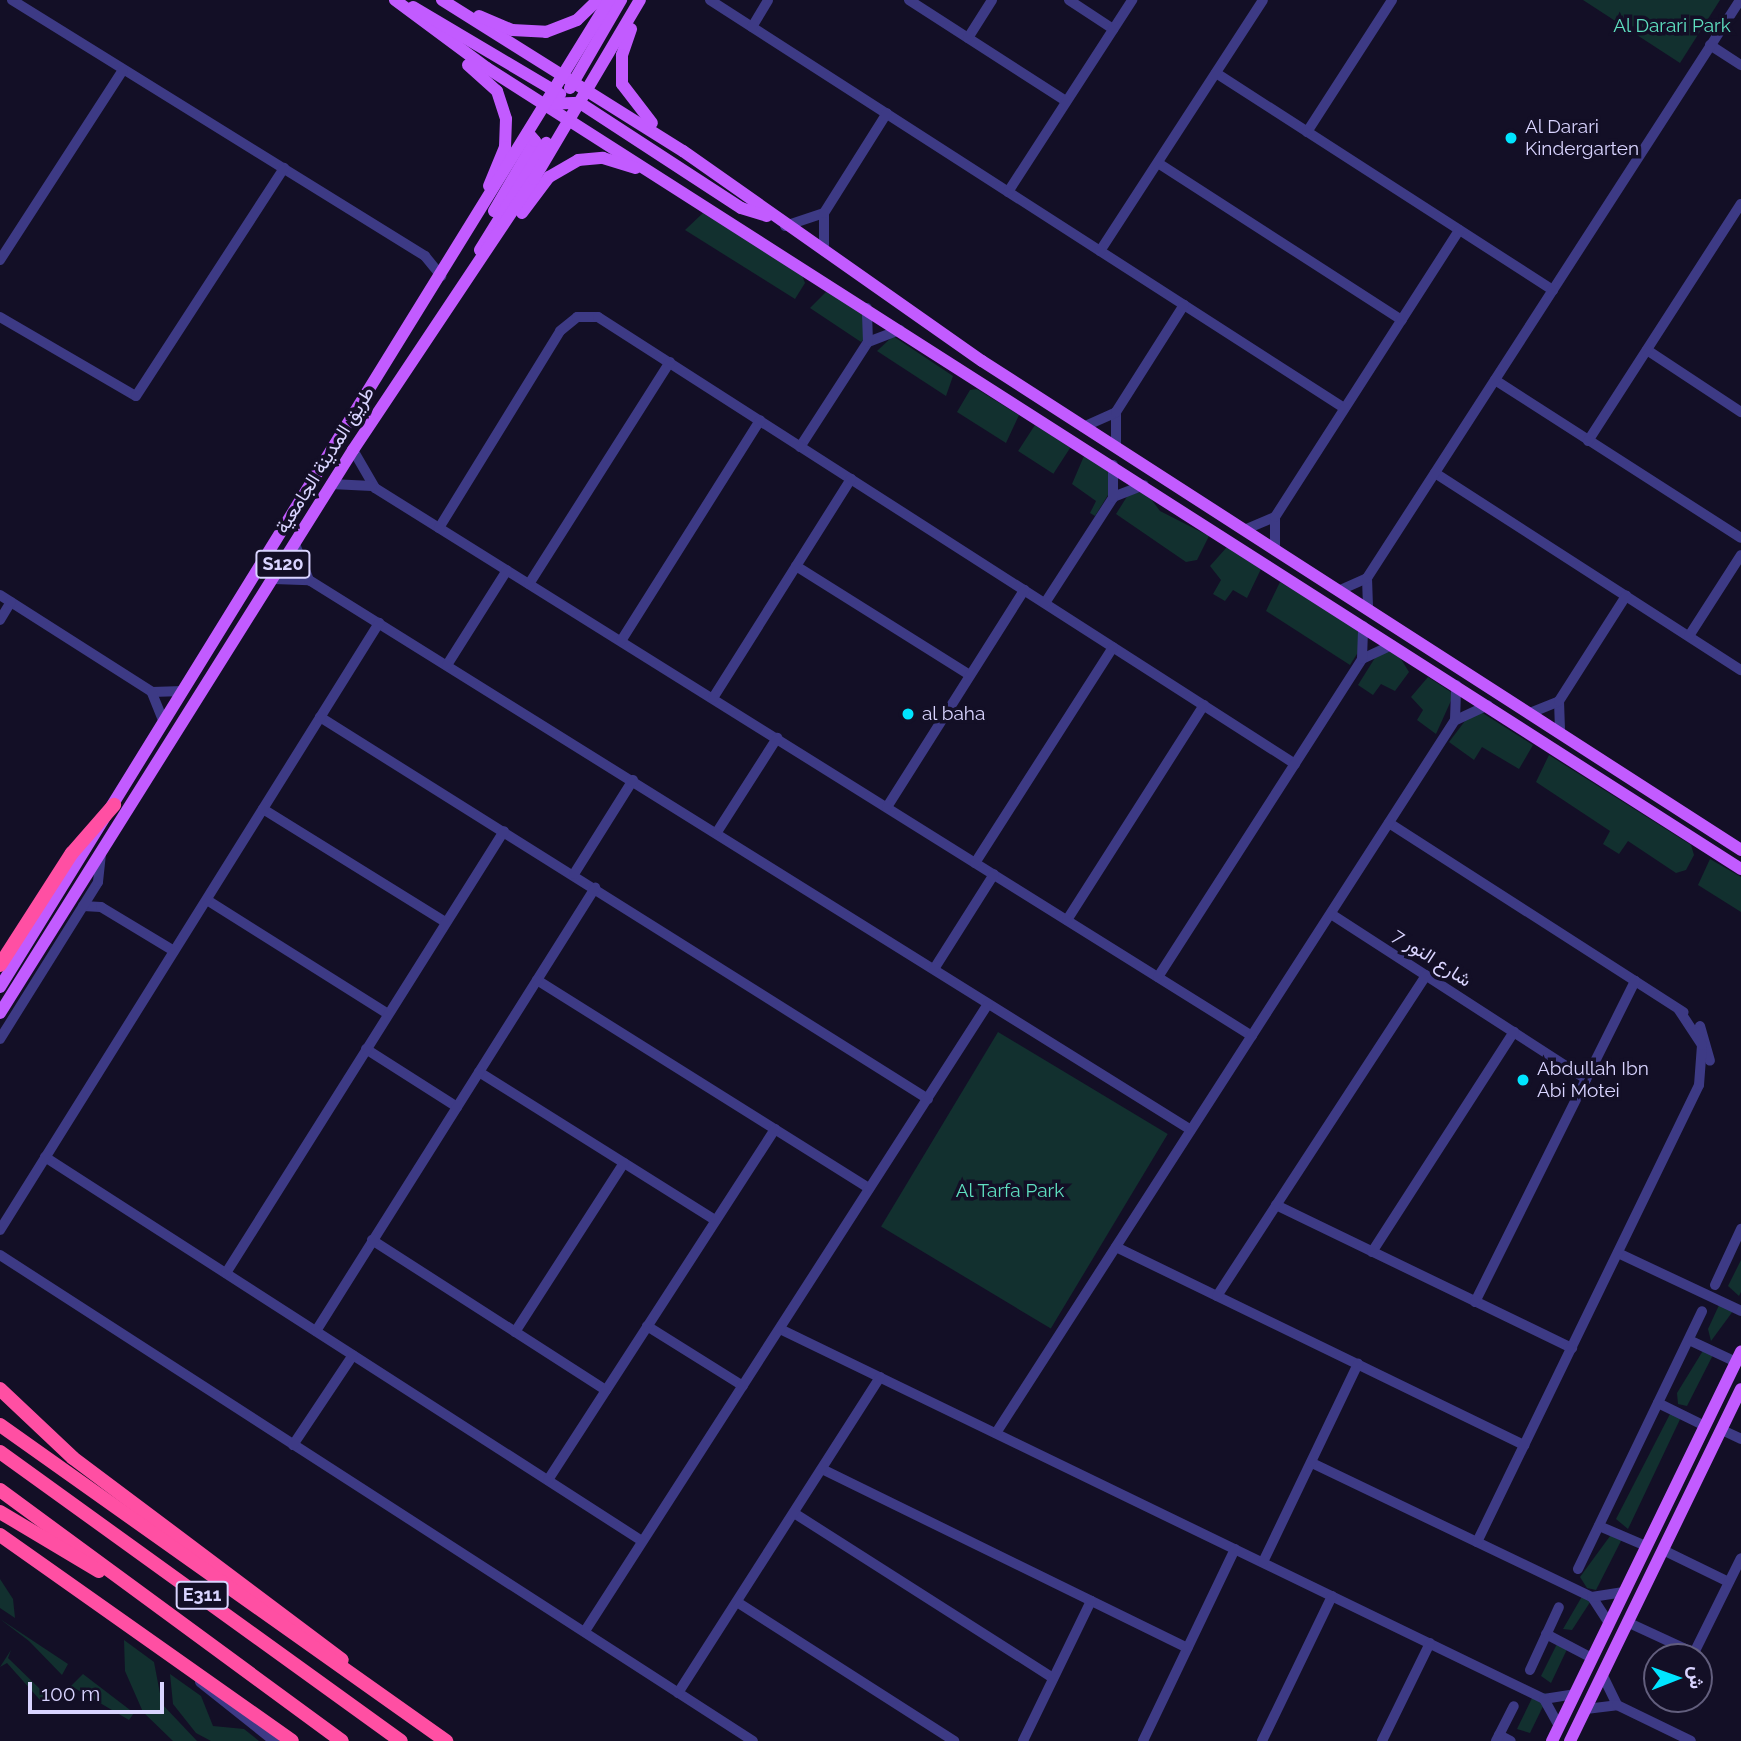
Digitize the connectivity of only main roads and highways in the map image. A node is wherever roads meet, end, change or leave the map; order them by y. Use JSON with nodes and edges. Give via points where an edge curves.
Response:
{"nodes":[{"id":1,"x":395,"y":0,"type":"edge"},
{"id":2,"x":442,"y":0,"type":"edge"},
{"id":3,"x":598,"y":0,"type":"edge"},
{"id":4,"x":609,"y":0,"type":"edge"},
{"id":5,"x":621,"y":0,"type":"edge"},
{"id":6,"x":638,"y":3,"type":"edge"},
{"id":7,"x":414,"y":8,"type":"junction"},
{"id":8,"x":455,"y":8,"type":"junction"},
{"id":9,"x":538,"y":60,"type":"junction"},
{"id":10,"x":588,"y":91,"type":"junction"},
{"id":11,"x":553,"y":92,"type":"junction"},
{"id":12,"x":570,"y":98,"type":"junction"},
{"id":13,"x":545,"y":104,"type":"junction"},
{"id":14,"x":528,"y":133,"type":"junction"},
{"id":15,"x":683,"y":151,"type":"junction"},
{"id":16,"x":657,"y":174,"type":"junction"},
{"id":17,"x":485,"y":204,"type":"junction"},
{"id":18,"x":769,"y":216,"type":"junction"},
{"id":19,"x":497,"y":238,"type":"junction"},
{"id":20,"x":483,"y":244,"type":"junction"},
{"id":21,"x":477,"y":264,"type":"junction"},
{"id":22,"x":1011,"y":400,"type":"junction"},
{"id":23,"x":1078,"y":424,"type":"junction"},
{"id":24,"x":1549,"y":745,"type":"junction"},
{"id":25,"x":1595,"y":755,"type":"junction"},
{"id":26,"x":114,"y":805,"type":"junction"},
{"id":27,"x":1741,"y":850,"type":"edge"},
{"id":28,"x":1741,"y":869,"type":"edge"},
{"id":29,"x":0,"y":965,"type":"edge"},
{"id":30,"x":0,"y":987,"type":"edge"},
{"id":31,"x":0,"y":1013,"type":"edge"},
{"id":32,"x":1738,"y":1357,"type":"edge"},
{"id":33,"x":1741,"y":1389,"type":"edge"},
{"id":34,"x":0,"y":1390,"type":"edge"},
{"id":35,"x":0,"y":1425,"type":"edge"},
{"id":36,"x":1694,"y":1448,"type":"junction"},
{"id":37,"x":0,"y":1452,"type":"edge"},
{"id":38,"x":0,"y":1490,"type":"edge"},
{"id":39,"x":1688,"y":1499,"type":"junction"},
{"id":40,"x":0,"y":1512,"type":"edge"},
{"id":41,"x":0,"y":1535,"type":"edge"},
{"id":42,"x":146,"y":1598,"type":"junction"},
{"id":43,"x":357,"y":1676,"type":"junction"},
{"id":44,"x":292,"y":1741,"type":"edge"},
{"id":45,"x":342,"y":1741,"type":"edge"},
{"id":46,"x":401,"y":1741,"type":"edge"},
{"id":47,"x":446,"y":1741,"type":"edge"},
{"id":48,"x":1552,"y":1741,"type":"edge"},
{"id":49,"x":1570,"y":1741,"type":"edge"}],
"edges":[{"from":1,"to":7,"type":"main road"},
{"from":1,"to":13,"type":"main road","via":[[465,53]]},
{"from":1,"to":17,"type":"main road","via":[[430,37],[488,80],[503,104],[505,147]]},
{"from":2,"to":8,"type":"main road"},
{"from":3,"to":8,"type":"main road","via":[[577,20],[537,33]]},
{"from":4,"to":12,"type":"main road","name":"طريق المدينة الجامعية","number":"S120"},
{"from":5,"to":12,"type":"main road"},
{"from":6,"to":10,"type":"main road"},
{"from":6,"to":15,"type":"main road","via":[[622,55],[625,93]]},
{"from":7,"to":9,"type":"main road","via":[[444,16],[522,64]]},
{"from":7,"to":11,"type":"main road"},
{"from":8,"to":9,"type":"main road"},
{"from":9,"to":12,"type":"main road"},
{"from":10,"to":12,"type":"main road"},
{"from":10,"to":15,"type":"main road"},
{"from":11,"to":12,"type":"main road","name":"طريق المدينة الجامعية","number":"S120"},
{"from":11,"to":12,"type":"main road"},
{"from":11,"to":13,"type":"main road","name":"طريق المدينة الجامعية","number":"S120"},
{"from":12,"to":13,"type":"main road"},
{"from":12,"to":16,"type":"main road"},
{"from":12,"to":18,"type":"main road","via":[[741,208]]},
{"from":12,"to":19,"type":"main road","name":"طريق المدينة الجامعية","number":"S120"},
{"from":12,"to":20,"type":"main road"},
{"from":13,"to":14,"type":"main road","name":"طريق المدينة الجامعية","number":"S120"},
{"from":14,"to":17,"type":"main road","name":"طريق المدينة الجامعية","number":"S120"},
{"from":14,"to":20,"type":"main road","via":[[535,141],[488,222]]},
{"from":15,"to":18,"type":"main road"},
{"from":16,"to":19,"type":"main road","via":[[615,160],[579,160],[549,177]]},
{"from":16,"to":22,"type":"main road"},
{"from":17,"to":26,"type":"main road","name":"طريق المدينة الجامعية","number":"S120"},
{"from":18,"to":23,"type":"main road"},
{"from":19,"to":21,"type":"main road","name":"طريق المدينة الجامعية","number":"S120"},
{"from":20,"to":21,"type":"main road"},
{"from":21,"to":31,"type":"main road","name":"طريق المدينة الجامعية","number":"S120","via":[[331,484]]},
{"from":22,"to":23,"type":"main road","via":[[1022,397]]},
{"from":22,"to":24,"type":"main road"},
{"from":23,"to":25,"type":"main road"},
{"from":24,"to":25,"type":"main road","via":[[1591,761]]},
{"from":24,"to":28,"type":"main road"},
{"from":25,"to":27,"type":"main road"},
{"from":26,"to":29,"type":"highway","via":[[72,853]]},
{"from":26,"to":30,"type":"main road","name":"طريق المدينة الجامعية","number":"S120"},
{"from":32,"to":36,"type":"main road"},
{"from":33,"to":39,"type":"main road"},
{"from":34,"to":43,"type":"highway","via":[[74,1458],[198,1547]]},
{"from":35,"to":43,"type":"highway"},
{"from":36,"to":39,"type":"main road","via":[[1681,1494]]},
{"from":36,"to":48,"type":"main road"},
{"from":37,"to":46,"type":"highway","number":"E311"},
{"from":38,"to":42,"type":"highway","number":"E311"},
{"from":39,"to":49,"type":"main road"},
{"from":40,"to":42,"type":"highway"},
{"from":41,"to":44,"type":"highway"},
{"from":42,"to":45,"type":"highway","number":"E311"},
{"from":43,"to":47,"type":"highway"}]}
